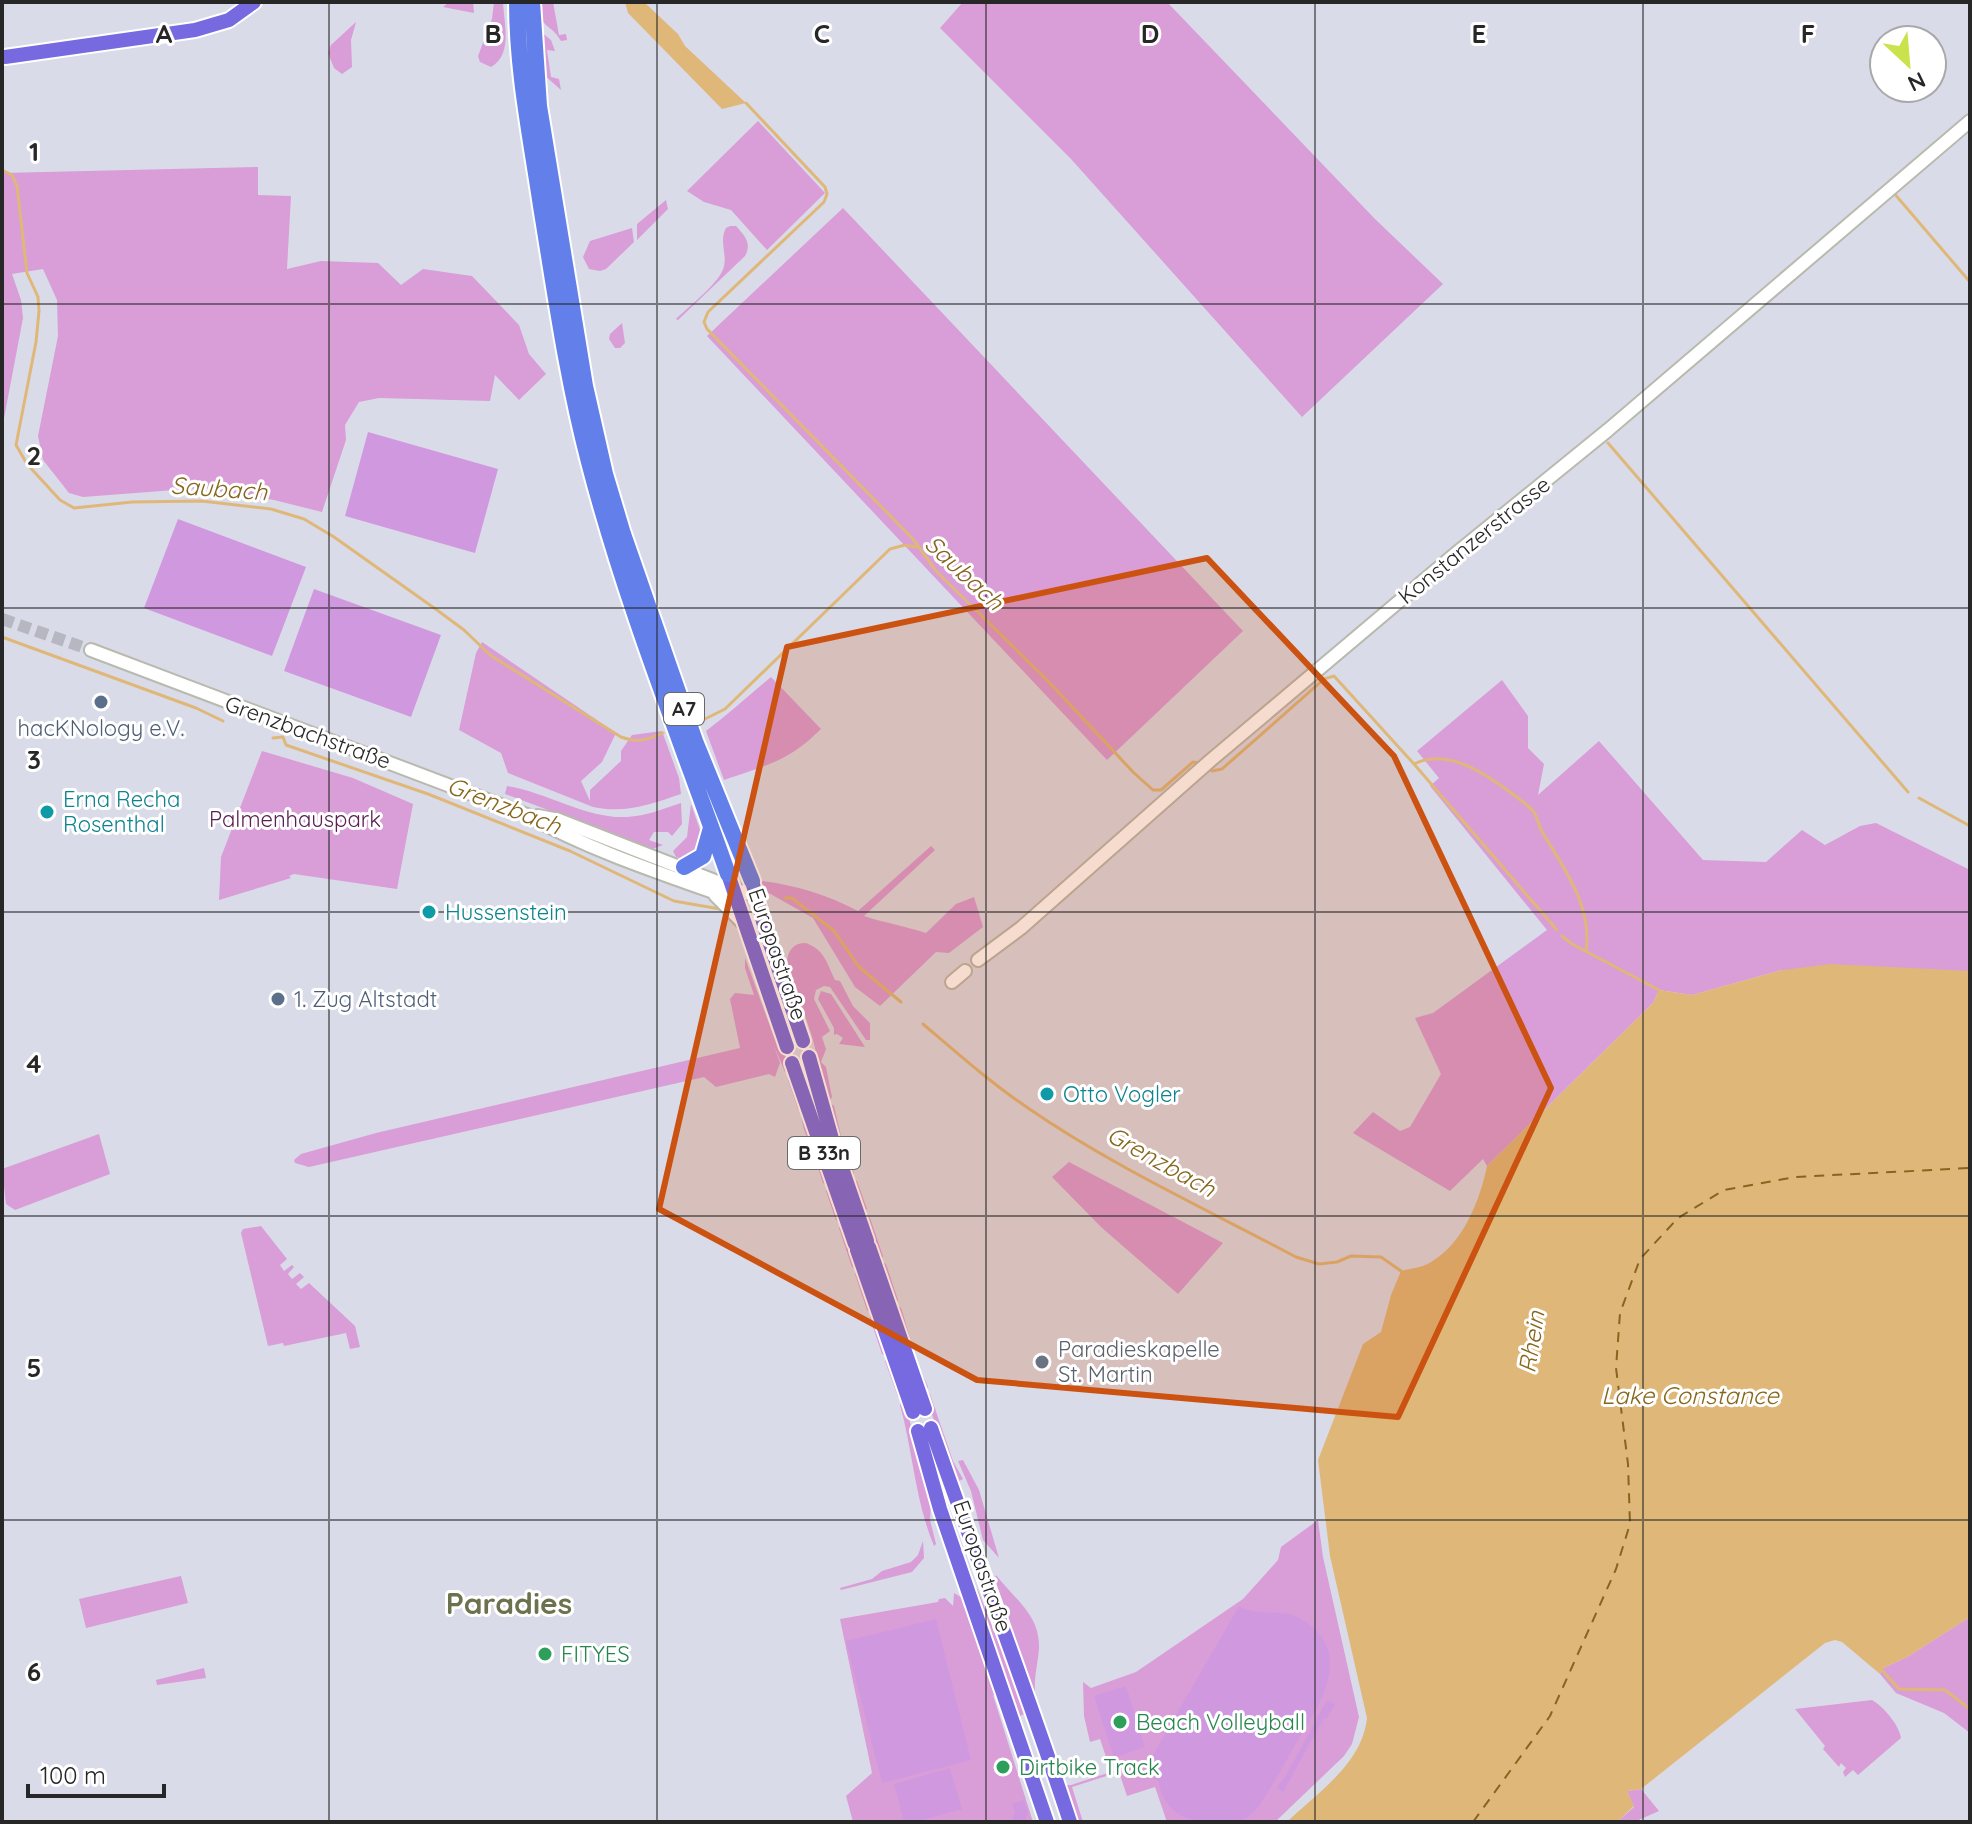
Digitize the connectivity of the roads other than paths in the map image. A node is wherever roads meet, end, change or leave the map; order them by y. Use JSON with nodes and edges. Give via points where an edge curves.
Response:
{"nodes":[{"id":1,"x":254,"y":2,"type":"edge"},
{"id":2,"x":507,"y":2,"type":"edge"},
{"id":3,"x":517,"y":2,"type":"edge"},
{"id":4,"x":532,"y":2,"type":"edge"},
{"id":5,"x":517,"y":29,"type":"junction"},
{"id":6,"x":3,"y":58,"type":"edge"},
{"id":7,"x":1970,"y":121,"type":"edge"},
{"id":8,"x":91,"y":650,"type":"tunnel mouth"},
{"id":9,"x":527,"y":815,"type":"junction"},
{"id":10,"x":711,"y":827,"type":"junction"},
{"id":11,"x":684,"y":867,"type":"junction"},
{"id":12,"x":706,"y":889,"type":"junction"},
{"id":13,"x":744,"y":892,"type":"junction"},
{"id":14,"x":745,"y":926,"type":"junction"},
{"id":15,"x":978,"y":960,"type":"dead end"},
{"id":16,"x":965,"y":971,"type":"dead end"},
{"id":17,"x":952,"y":982,"type":"dead end"},
{"id":18,"x":803,"y":1041,"type":"dead end"},
{"id":19,"x":787,"y":1047,"type":"dead end"},
{"id":20,"x":809,"y":1057,"type":"dead end"},
{"id":21,"x":792,"y":1063,"type":"dead end"},
{"id":22,"x":862,"y":1246,"type":"junction"},
{"id":23,"x":919,"y":1410,"type":"dead end"},
{"id":24,"x":1047,"y":1822,"type":"edge"},
{"id":25,"x":1070,"y":1822,"type":"edge"}],
"edges":[{"from":1,"to":6,"type":"main road","via":[[215,25]]},
{"from":2,"to":5,"type":"highway"},
{"from":3,"to":5,"type":"highway","number":"A7"},
{"from":4,"to":13,"type":"highway","number":"A7","via":[[539,106],[585,386],[605,474]]},
{"from":5,"to":10,"type":"highway","number":"A7","via":[[529,132],[582,435],[615,550]]},
{"from":7,"to":15,"type":"street","name":"Konstanzerstrasse"},
{"from":8,"to":9,"type":"street","name":"Grenzbachstraße"},
{"from":9,"to":11,"type":"street","name":"Grenzbachstraße","via":[[559,820]]},
{"from":9,"to":12,"type":"street","name":"Grenzbachstraße"},
{"from":10,"to":11,"type":"highway","via":[[703,856]]},
{"from":10,"to":13,"type":"highway","number":"A7"},
{"from":11,"to":13,"type":"street","name":"Grenzbachstraße"},
{"from":12,"to":13,"type":"street","name":"Grenzbachstraße"},
{"from":12,"to":14,"type":"street"},
{"from":13,"to":14,"type":"main road","name":"Europastraße"},
{"from":13,"to":18,"type":"main road","name":"Europastraße","via":[[777,961]]},
{"from":14,"to":19,"type":"main road","name":"Europastraße"},
{"from":16,"to":17,"type":"street"},
{"from":20,"to":22,"type":"main road","number":"B 33n"},
{"from":21,"to":22,"type":"main road","number":"B 33n"},
{"from":22,"to":23,"type":"main road","number":"B 33n"},
{"from":24,"to":25,"type":"main road","name":"Europastraße","via":[[937,1500],[925,1430],[1032,1707]]}]}
